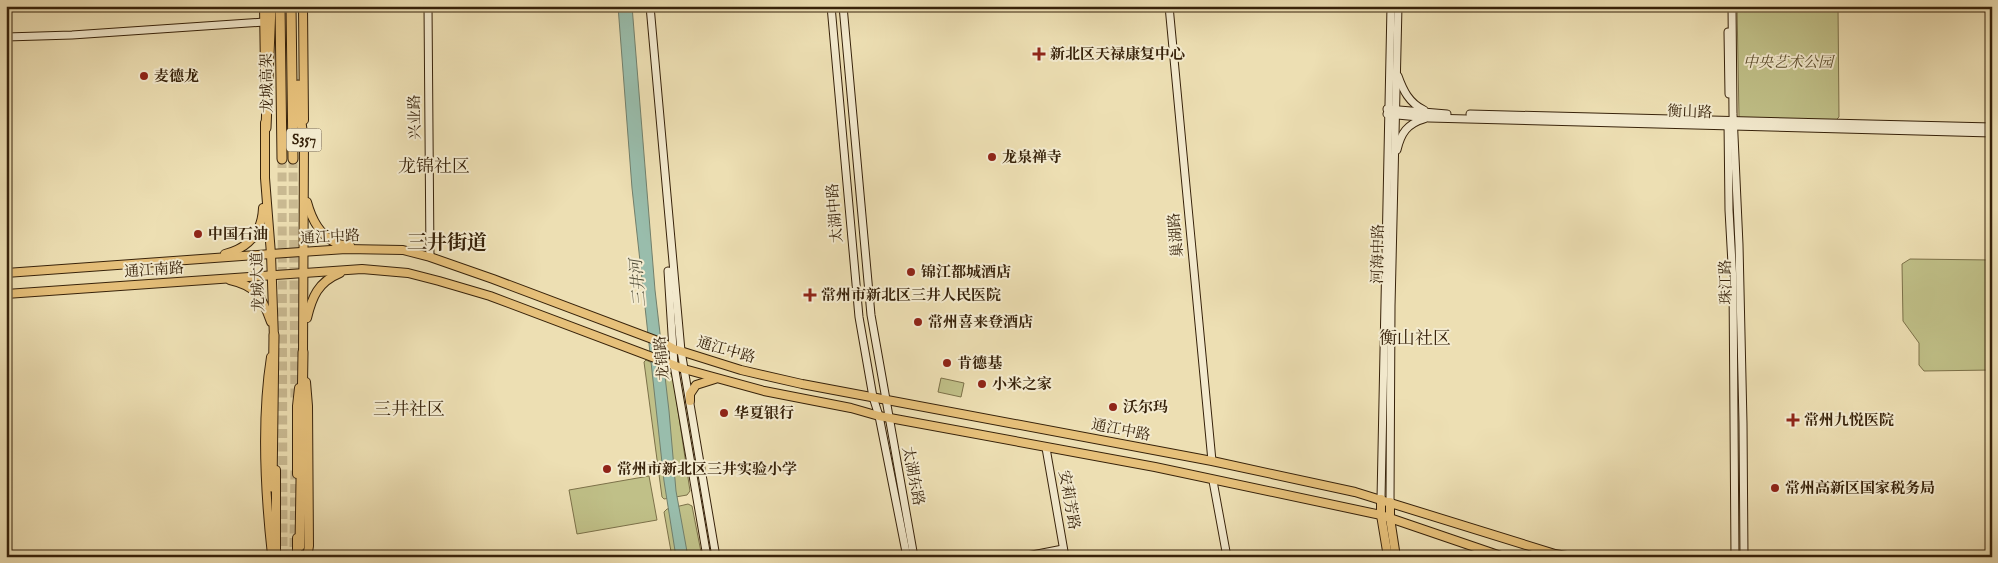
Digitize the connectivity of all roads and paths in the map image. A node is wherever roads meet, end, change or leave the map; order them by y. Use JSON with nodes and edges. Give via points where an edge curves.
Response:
{"nodes":[{"id":1,"x":264,"y":6,"type":"edge"},
{"id":2,"x":271,"y":6,"type":"edge"},
{"id":3,"x":280,"y":6,"type":"edge"},
{"id":4,"x":291,"y":6,"type":"edge"},
{"id":5,"x":296,"y":6,"type":"edge"},
{"id":6,"x":303,"y":6,"type":"edge"},
{"id":7,"x":428,"y":6,"type":"edge"},
{"id":8,"x":648,"y":6,"type":"edge"},
{"id":9,"x":831,"y":6,"type":"edge"},
{"id":10,"x":842,"y":6,"type":"edge"},
{"id":11,"x":1169,"y":6,"type":"edge"},
{"id":12,"x":1390,"y":6,"type":"edge"},
{"id":13,"x":1398,"y":6,"type":"edge"},
{"id":14,"x":1728,"y":6,"type":"edge"},
{"id":15,"x":1732,"y":6,"type":"edge"},
{"id":16,"x":264,"y":22,"type":"junction"},
{"id":17,"x":6,"y":37,"type":"edge"},
{"id":18,"x":1396,"y":65,"type":"junction"},
{"id":19,"x":1391,"y":112,"type":"junction"},
{"id":20,"x":1430,"y":115,"type":"junction"},
{"id":21,"x":1731,"y":124,"type":"junction"},
{"id":22,"x":1992,"y":127,"type":"edge"},
{"id":23,"x":266,"y":128,"type":"junction"},
{"id":24,"x":1992,"y":133,"type":"edge"},
{"id":25,"x":304,"y":144,"type":"junction"},
{"id":26,"x":282,"y":159,"type":"tunnel mouth"},
{"id":27,"x":293,"y":159,"type":"tunnel mouth"},
{"id":28,"x":1394,"y":165,"type":"junction"},
{"id":29,"x":265,"y":178,"type":"junction"},
{"id":30,"x":305,"y":192,"type":"junction"},
{"id":31,"x":374,"y":249,"type":"junction"},
{"id":32,"x":305,"y":253,"type":"junction"},
{"id":33,"x":271,"y":254,"type":"junction"},
{"id":34,"x":430,"y":257,"type":"junction"},
{"id":35,"x":202,"y":259,"type":"junction"},
{"id":36,"x":352,"y":270,"type":"junction"},
{"id":37,"x":6,"y":274,"type":"edge"},
{"id":38,"x":272,"y":274,"type":"junction"},
{"id":39,"x":303,"y":274,"type":"junction"},
{"id":40,"x":208,"y":280,"type":"junction"},
{"id":41,"x":6,"y":294,"type":"edge"},
{"id":42,"x":304,"y":327,"type":"junction"},
{"id":43,"x":274,"y":331,"type":"junction"},
{"id":44,"x":678,"y":350,"type":"junction"},
{"id":45,"x":303,"y":352,"type":"junction"},
{"id":46,"x":674,"y":365,"type":"junction"},
{"id":47,"x":684,"y":369,"type":"junction"},
{"id":48,"x":713,"y":377,"type":"junction"},
{"id":49,"x":873,"y":397,"type":"junction"},
{"id":50,"x":886,"y":400,"type":"junction"},
{"id":51,"x":690,"y":401,"type":"junction"},
{"id":52,"x":879,"y":416,"type":"junction"},
{"id":53,"x":888,"y":418,"type":"junction"},
{"id":54,"x":1046,"y":448,"type":"junction"},
{"id":55,"x":1212,"y":462,"type":"junction"},
{"id":56,"x":1213,"y":481,"type":"junction"},
{"id":57,"x":272,"y":487,"type":"tunnel mouth"},
{"id":58,"x":1380,"y":499,"type":"junction"},
{"id":59,"x":1390,"y":502,"type":"junction"},
{"id":60,"x":1381,"y":515,"type":"junction"},
{"id":61,"x":1390,"y":518,"type":"junction"},
{"id":62,"x":300,"y":546,"type":"dead end"},
{"id":63,"x":1064,"y":553,"type":"edge"},
{"id":64,"x":274,"y":557,"type":"edge"},
{"id":65,"x":297,"y":557,"type":"edge"},
{"id":66,"x":307,"y":557,"type":"edge"},
{"id":67,"x":707,"y":557,"type":"edge"},
{"id":68,"x":716,"y":557,"type":"edge"},
{"id":69,"x":907,"y":557,"type":"edge"},
{"id":70,"x":914,"y":557,"type":"edge"},
{"id":71,"x":1022,"y":557,"type":"edge"},
{"id":72,"x":1227,"y":557,"type":"edge"},
{"id":73,"x":1388,"y":557,"type":"edge"},
{"id":74,"x":1396,"y":557,"type":"edge"},
{"id":75,"x":1504,"y":557,"type":"edge"},
{"id":76,"x":1572,"y":557,"type":"edge"},
{"id":77,"x":1735,"y":557,"type":"edge"},
{"id":78,"x":1744,"y":557,"type":"edge"}],
"edges":[{"from":1,"to":16,"type":"main road","name":"龙城大道","number":"S357"},
{"from":2,"to":23,"type":"highway"},
{"from":3,"to":26,"type":"highway","name":"龙城高架"},
{"from":4,"to":27,"type":"highway","name":"龙城高架"},
{"from":5,"to":25,"type":"highway","via":[[299,108]]},
{"from":6,"to":25,"type":"main road","number":"S357"},
{"from":7,"to":34,"type":"street","name":"兴业路"},
{"from":8,"to":44,"type":"street","name":"龙锦路"},
{"from":9,"to":49,"type":"street","name":"太湖中路","via":[[859,317]]},
{"from":10,"to":50,"type":"street","name":"太湖中路","via":[[870,315]]},
{"from":11,"to":55,"type":"street","name":"巢湖路"},
{"from":12,"to":19,"type":"street","name":"河海中路"},
{"from":13,"to":18,"type":"street","name":"河海中路"},
{"from":14,"to":21,"type":"street","name":"珠江路"},
{"from":15,"to":21,"type":"street","name":"珠江路"},
{"from":16,"to":17,"type":"street"},
{"from":16,"to":23,"type":"main road","name":"龙城大道","number":"S357"},
{"from":18,"to":19,"type":"street","name":"河海中路"},
{"from":18,"to":20,"type":"street","via":[[1408,98]]},
{"from":19,"to":20,"type":"street","name":"衡山路"},
{"from":19,"to":28,"type":"street","name":"河海中路"},
{"from":19,"to":58,"type":"street","name":"河海中路"},
{"from":20,"to":21,"type":"street","name":"衡山路"},
{"from":20,"to":28,"type":"street","via":[[1406,128],[1400,137]]},
{"from":21,"to":22,"type":"street","name":"衡山路"},
{"from":21,"to":24,"type":"street","name":"衡山路"},
{"from":21,"to":77,"type":"street","name":"珠江路","via":[[1729,210]]},
{"from":21,"to":78,"type":"street","name":"珠江路","via":[[1743,414]]},
{"from":23,"to":29,"type":"main road","name":"龙城大道","number":"S357"},
{"from":25,"to":30,"type":"main road","number":"S357"},
{"from":28,"to":59,"type":"street","name":"河海中路"},
{"from":29,"to":33,"type":"main road","name":"龙城大道","number":"S357"},
{"from":29,"to":35,"type":"main road","via":[[262,222],[258,233],[229,253]]},
{"from":30,"to":31,"type":"main road","via":[[313,221],[334,243]]},
{"from":30,"to":32,"type":"main road","number":"S357"},
{"from":31,"to":32,"type":"main road","name":"通江中路"},
{"from":31,"to":34,"type":"main road","name":"通江中路","via":[[403,250]]},
{"from":32,"to":33,"type":"main road","name":"通江中路"},
{"from":32,"to":39,"type":"main road","number":"S357"},
{"from":33,"to":35,"type":"main road","name":"通江南路"},
{"from":33,"to":38,"type":"main road","name":"龙城大道","number":"S357"},
{"from":34,"to":44,"type":"main road","name":"通江中路"},
{"from":35,"to":37,"type":"main road","name":"通江南路"},
{"from":36,"to":39,"type":"main road"},
{"from":36,"to":42,"type":"main road","via":[[331,278],[317,291]]},
{"from":36,"to":46,"type":"main road","name":"通江中路","via":[[394,271],[490,296]]},
{"from":38,"to":39,"type":"main road","name":"通江南路"},
{"from":38,"to":40,"type":"main road","name":"通江南路"},
{"from":38,"to":43,"type":"main road","name":"龙城大道","number":"S357"},
{"from":39,"to":42,"type":"main road","number":"S357"},
{"from":40,"to":41,"type":"main road","name":"通江南路"},
{"from":40,"to":43,"type":"main road","via":[[246,284],[260,298]]},
{"from":42,"to":45,"type":"main road","number":"S357"},
{"from":43,"to":57,"type":"highway"},
{"from":43,"to":64,"type":"main road","name":"龙城大道","number":"S357","via":[[277,490]]},
{"from":44,"to":46,"type":"street","name":"龙锦路"},
{"from":44,"to":47,"type":"street","name":"龙锦路"},
{"from":44,"to":49,"type":"main road","name":"通江中路","via":[[750,372]]},
{"from":45,"to":62,"type":"highway"},
{"from":45,"to":65,"type":"main road","number":"S357","via":[[297,406]]},
{"from":45,"to":66,"type":"main road","via":[[308,406]]},
{"from":46,"to":47,"type":"main road","name":"通江中路"},
{"from":46,"to":67,"type":"street","name":"龙锦路"},
{"from":47,"to":48,"type":"main road","name":"通江中路"},
{"from":47,"to":51,"type":"street","name":"龙锦路"},
{"from":48,"to":51,"type":"main road","via":[[696,385]]},
{"from":48,"to":52,"type":"main road","name":"通江中路"},
{"from":49,"to":50,"type":"main road","name":"通江中路"},
{"from":49,"to":52,"type":"street","name":"太湖中路"},
{"from":50,"to":53,"type":"street","name":"太湖东路"},
{"from":50,"to":55,"type":"main road","name":"通江中路"},
{"from":51,"to":68,"type":"street","name":"龙锦路"},
{"from":52,"to":53,"type":"main road","name":"通江中路"},
{"from":52,"to":69,"type":"street","name":"太湖东路"},
{"from":53,"to":54,"type":"main road","name":"通江中路"},
{"from":53,"to":70,"type":"street","name":"太湖东路"},
{"from":54,"to":56,"type":"main road","name":"通江中路"},
{"from":54,"to":63,"type":"street","name":"安莉芳路"},
{"from":55,"to":58,"type":"main road","name":"通江中路"},
{"from":56,"to":60,"type":"main road","name":"通江中路"},
{"from":56,"to":72,"type":"street"},
{"from":58,"to":59,"type":"main road","name":"通江中路"},
{"from":58,"to":60,"type":"main road"},
{"from":59,"to":61,"type":"main road"},
{"from":59,"to":76,"type":"main road","name":"通江中路"},
{"from":60,"to":61,"type":"main road","name":"通江中路"},
{"from":60,"to":73,"type":"main road"},
{"from":61,"to":74,"type":"main road"},
{"from":61,"to":75,"type":"main road"},
{"from":63,"to":71,"type":"street"}]}
